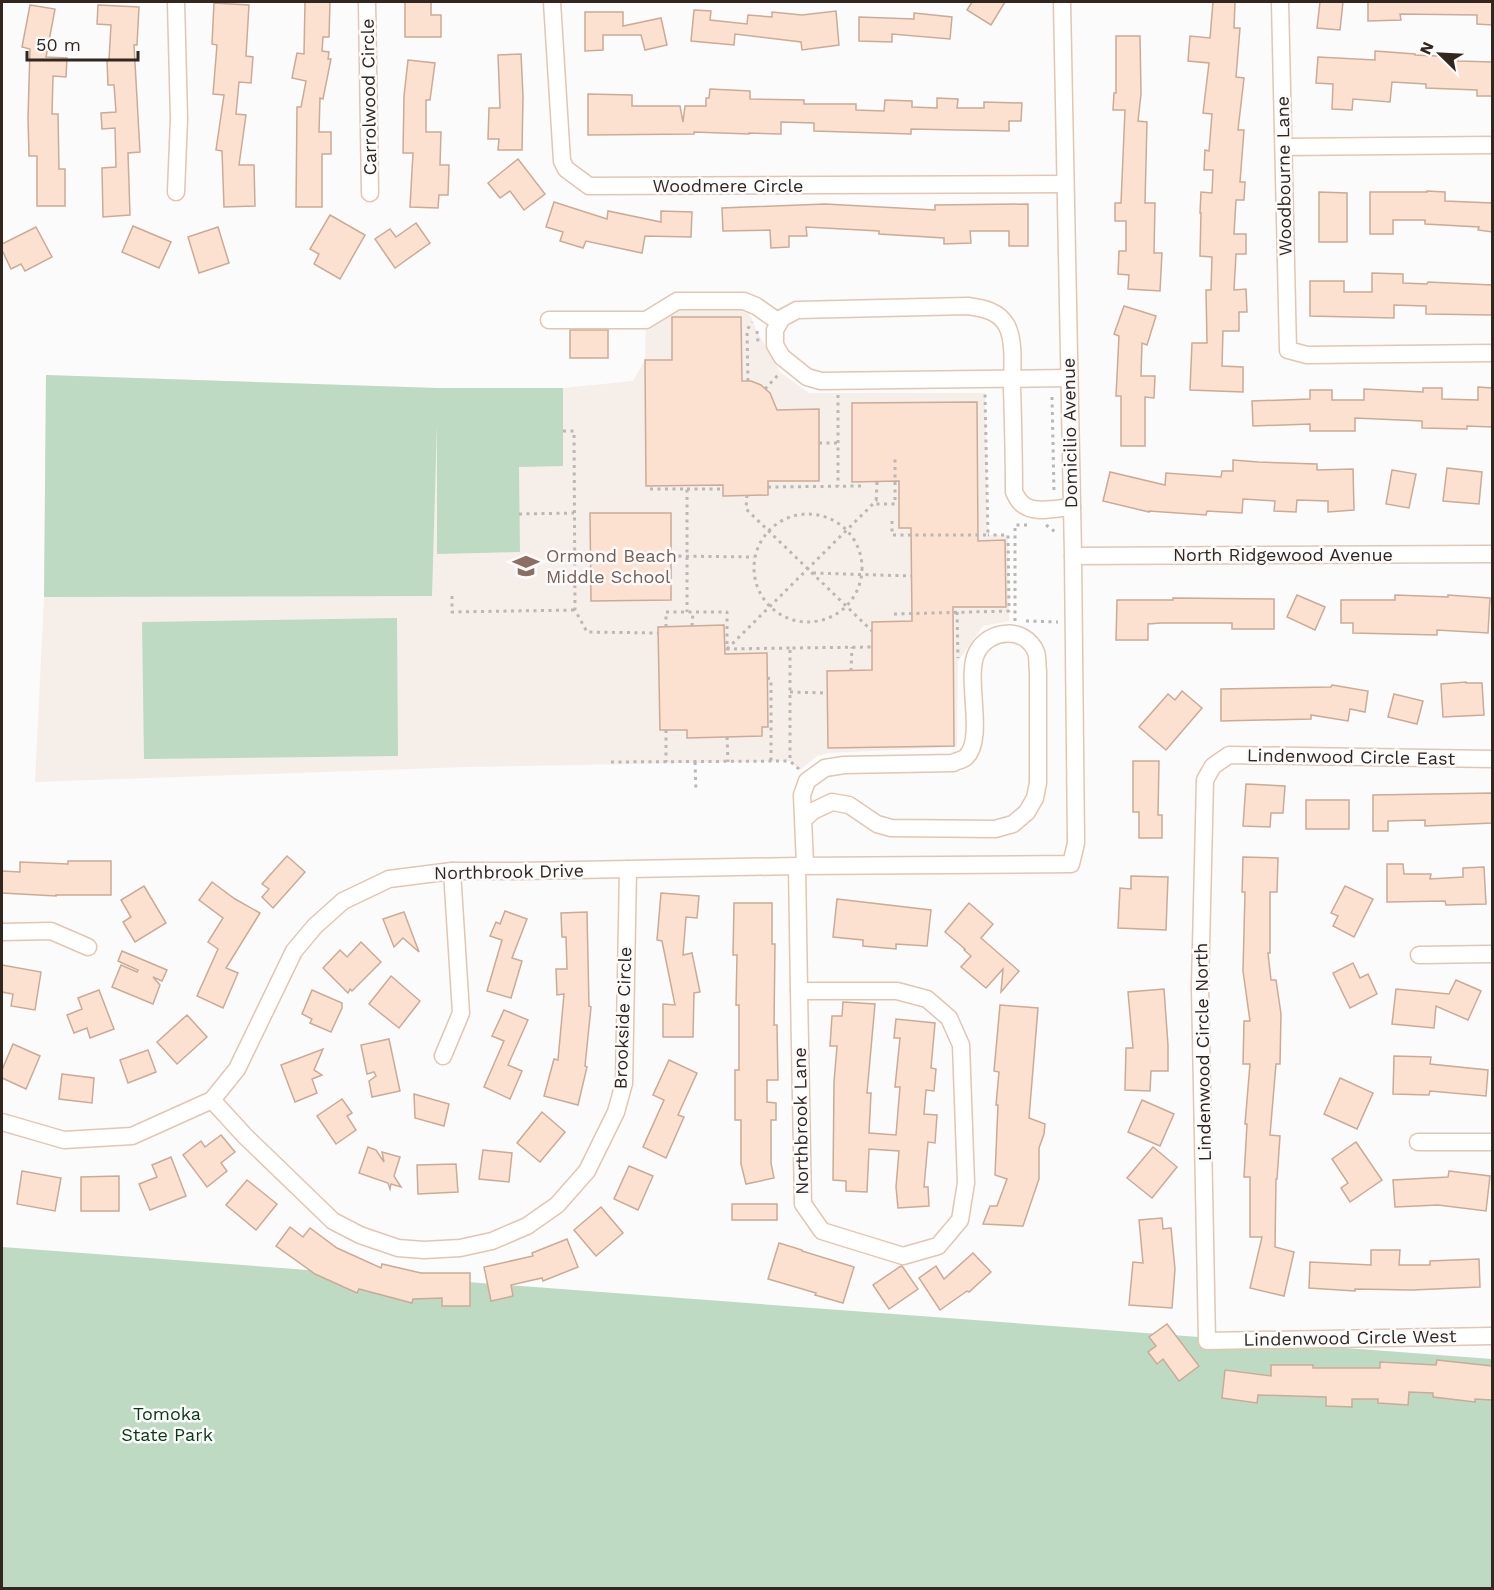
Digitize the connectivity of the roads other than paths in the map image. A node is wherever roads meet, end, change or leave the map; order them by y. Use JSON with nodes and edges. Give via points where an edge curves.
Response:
{"nodes":[{"id":1,"x":176,"y":2,"type":"edge"},
{"id":2,"x":367,"y":2,"type":"edge"},
{"id":3,"x":552,"y":2,"type":"edge"},
{"id":4,"x":1062,"y":2,"type":"edge"},
{"id":5,"x":1280,"y":2,"type":"edge"},
{"id":6,"x":1492,"y":145,"type":"edge"},
{"id":7,"x":1284,"y":147,"type":"junction"},
{"id":8,"x":1064,"y":184,"type":"junction"},
{"id":9,"x":176,"y":192,"type":"dead end"},
{"id":10,"x":370,"y":193,"type":"dead end"},
{"id":11,"x":549,"y":320,"type":"dead end"},
{"id":12,"x":779,"y":322,"type":"junction"},
{"id":13,"x":1492,"y":353,"type":"edge"},
{"id":14,"x":1069,"y":378,"type":"junction"},
{"id":15,"x":1012,"y":379,"type":"junction"},
{"id":16,"x":1072,"y":507,"type":"junction"},
{"id":17,"x":1492,"y":554,"type":"edge"},
{"id":18,"x":1073,"y":556,"type":"junction"},
{"id":19,"x":1492,"y":759,"type":"edge"},
{"id":20,"x":1213,"y":766,"type":"joint"},
{"id":21,"x":803,"y":820,"type":"junction"},
{"id":22,"x":1071,"y":864,"type":"joint"},
{"id":23,"x":801,"y":866,"type":"junction"},
{"id":24,"x":628,"y":869,"type":"junction"},
{"id":25,"x":452,"y":871,"type":"junction"},
{"id":26,"x":2,"y":932,"type":"edge"},
{"id":27,"x":88,"y":947,"type":"dead end"},
{"id":28,"x":1492,"y":954,"type":"edge"},
{"id":29,"x":1419,"y":955,"type":"dead end"},
{"id":30,"x":799,"y":991,"type":"junction"},
{"id":31,"x":443,"y":1056,"type":"dead end"},
{"id":32,"x":212,"y":1100,"type":"junction"},
{"id":33,"x":2,"y":1122,"type":"edge"},
{"id":34,"x":1418,"y":1142,"type":"dead end"},
{"id":35,"x":1492,"y":1142,"type":"edge"},
{"id":36,"x":1492,"y":1336,"type":"edge"},
{"id":37,"x":1207,"y":1341,"type":"joint"}],
"edges":[{"from":1,"to":9,"type":"street"},
{"from":2,"to":10,"type":"street","name":"Carrolwood Circle"},
{"from":3,"to":8,"type":"street","name":"Woodmere Circle","via":[[562,161],[566,169],[590,186]]},
{"from":4,"to":8,"type":"street","name":"Domicilio Avenue"},
{"from":5,"to":7,"type":"street","name":"Woodbourne Lane"},
{"from":6,"to":7,"type":"street"},
{"from":7,"to":13,"type":"street","name":"Woodbourne Lane","via":[[1288,350],[1307,355]]},
{"from":8,"to":14,"type":"street","name":"Domicilio Avenue"},
{"from":11,"to":12,"type":"street","via":[[646,320],[677,301],[744,301]]},
{"from":12,"to":15,"type":"street","via":[[776,345],[782,357],[807,377],[821,381]]},
{"from":12,"to":15,"type":"street","via":[[797,310],[983,308],[998,315],[1007,327]]},
{"from":14,"to":15,"type":"street"},
{"from":14,"to":16,"type":"street","name":"Domicilio Avenue"},
{"from":15,"to":16,"type":"street","via":[[1014,492],[1026,507]]},
{"from":16,"to":18,"type":"street","name":"Domicilio Avenue"},
{"from":17,"to":18,"type":"street","name":"North Ridgewood Avenue"},
{"from":18,"to":22,"type":"street","name":"Domicilio Avenue","via":[[1076,843]]},
{"from":19,"to":20,"type":"street","name":"Lindenwood Circle East","via":[[1229,755]]},
{"from":20,"to":37,"type":"street","name":"Lindenwood Circle North","via":[[1205,780],[1200,987]]},
{"from":21,"to":21,"type":"street","name":"Northbrook Lane","via":[[832,802],[849,806],[891,828],[995,829],[1013,824],[1027,812],[1038,783],[1038,671],[1036,653],[1026,638],[1010,633],[994,635],[975,654],[974,733],[966,757],[953,763],[825,768],[807,781],[802,795]]},
{"from":21,"to":23,"type":"street","name":"Northbrook Lane"},
{"from":22,"to":23,"type":"street","name":"Northbrook Drive"},
{"from":23,"to":24,"type":"street","name":"Northbrook Drive"},
{"from":23,"to":30,"type":"street","name":"Northbrook Lane"},
{"from":24,"to":25,"type":"street","name":"Northbrook Drive"},
{"from":24,"to":32,"type":"street","name":"Brookside Circle","via":[[624,1083],[616,1112],[587,1171],[557,1205],[527,1226],[492,1241],[451,1249],[398,1248],[360,1235],[333,1221]]},
{"from":25,"to":31,"type":"street","via":[[461,1013]]},
{"from":25,"to":32,"type":"street","name":"Northbrook Drive","via":[[389,879],[343,901],[322,920],[294,951],[237,1069]]},
{"from":26,"to":27,"type":"street","via":[[51,931]]},
{"from":28,"to":29,"type":"street"},
{"from":30,"to":30,"type":"street","name":"Northbrook Lane","via":[[803,1204],[822,1231],[903,1256],[938,1246],[960,1220],[966,1183],[961,1045],[949,1018],[927,999],[897,991]]},
{"from":32,"to":33,"type":"street","name":"Northbrook Drive","via":[[132,1136],[64,1140]]},
{"from":34,"to":35,"type":"street"},
{"from":36,"to":37,"type":"street","name":"Lindenwood Circle West"}]}
